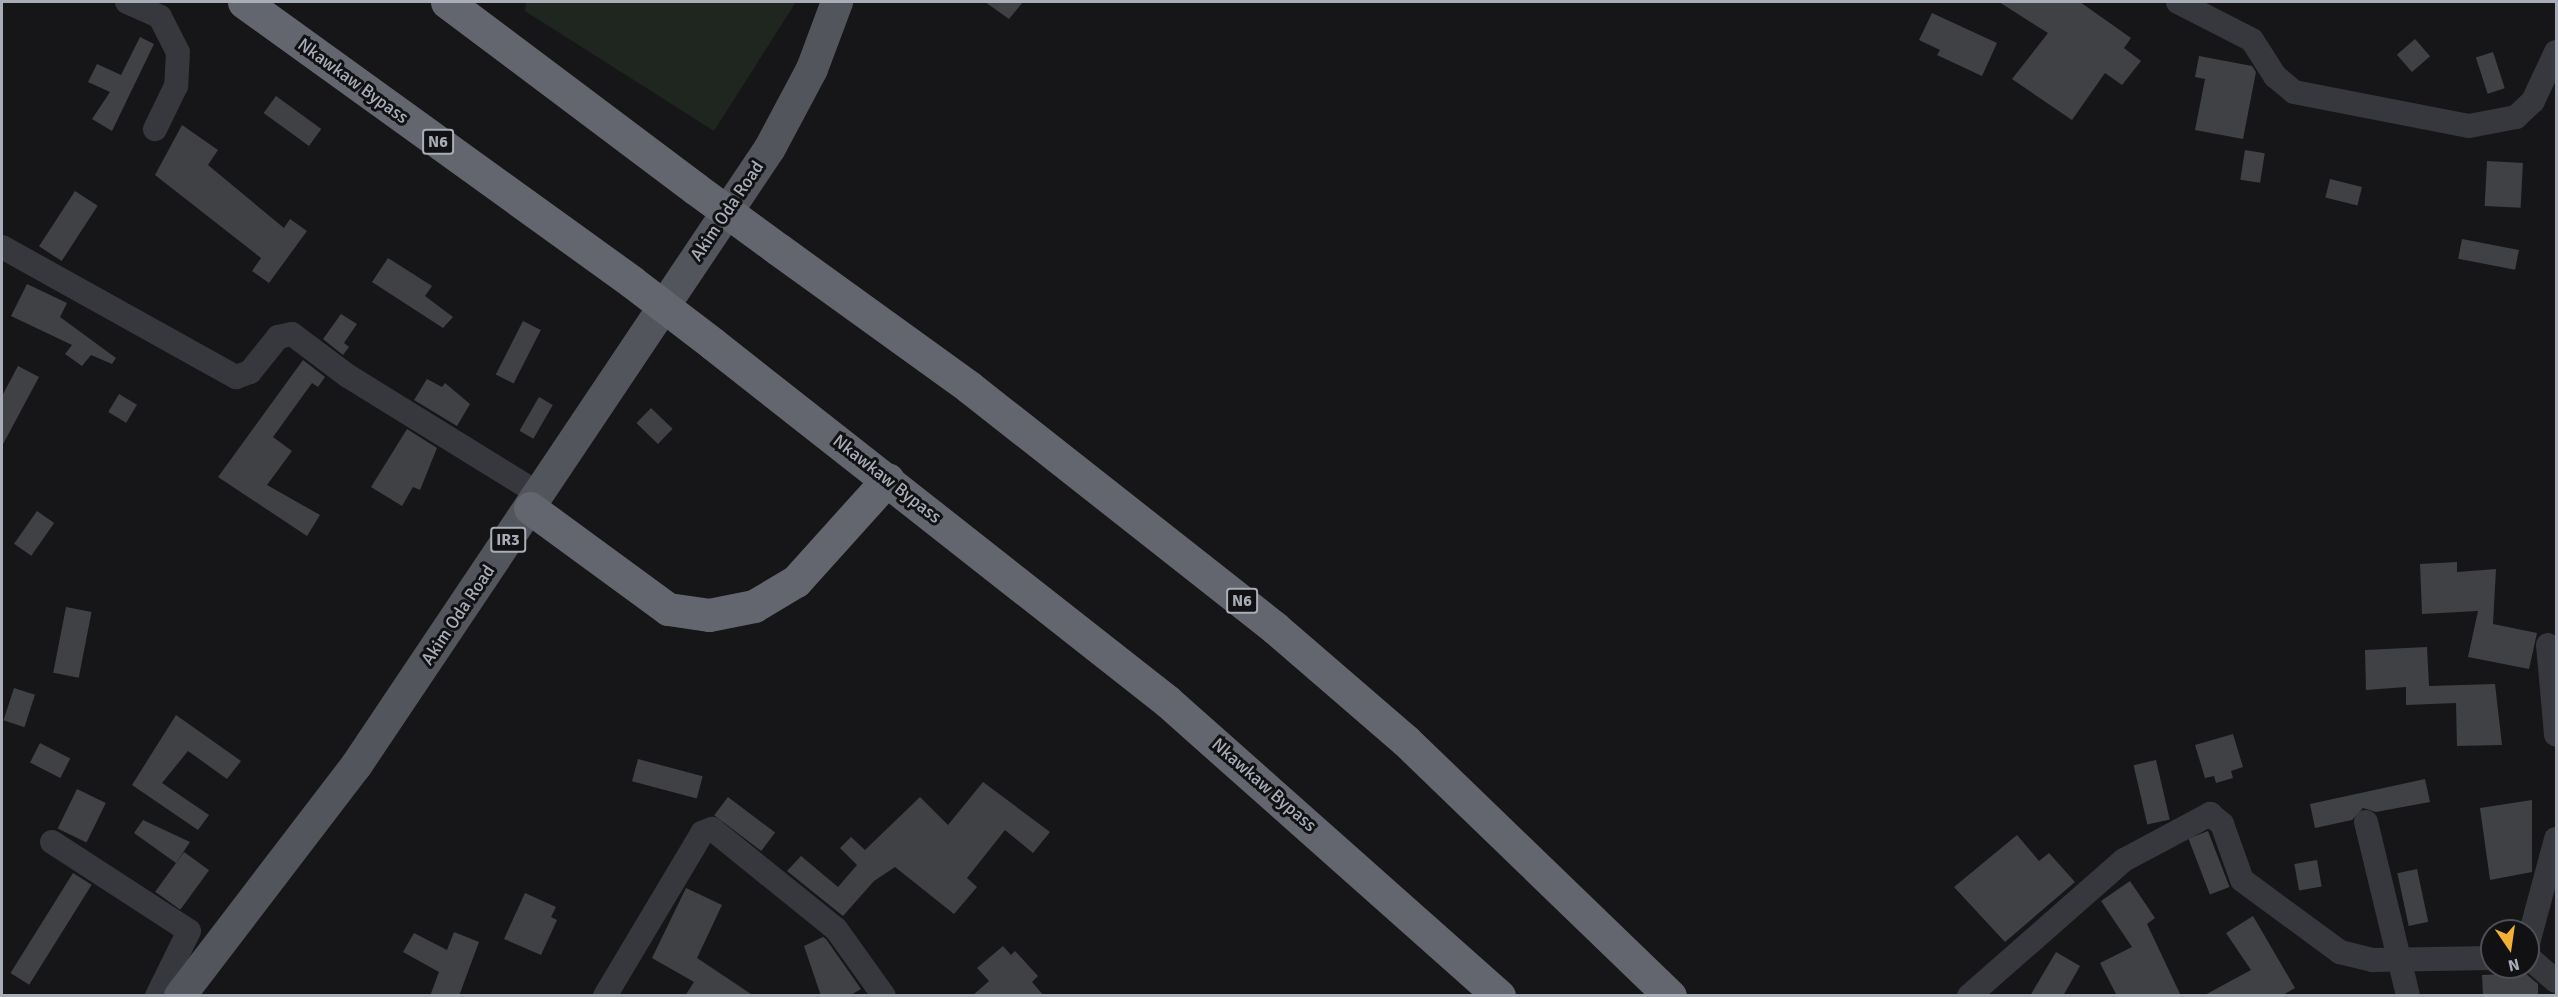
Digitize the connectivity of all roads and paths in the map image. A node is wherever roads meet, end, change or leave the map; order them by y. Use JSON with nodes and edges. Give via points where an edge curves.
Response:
{"nodes":[{"id":1,"x":127,"y":2,"type":"edge"},
{"id":2,"x":243,"y":2,"type":"edge"},
{"id":3,"x":837,"y":2,"type":"edge"},
{"id":4,"x":2178,"y":2,"type":"edge"},
{"id":5,"x":467,"y":8,"type":"edge"},
{"id":6,"x":2556,"y":52,"type":"edge"},
{"id":7,"x":155,"y":129,"type":"dead end"},
{"id":8,"x":2,"y":247,"type":"edge"},
{"id":9,"x":888,"y":479,"type":"junction"},
{"id":10,"x":534,"y":501,"type":"junction"},
{"id":11,"x":2548,"y":645,"type":"dead end"},
{"id":12,"x":2556,"y":735,"type":"edge"},
{"id":13,"x":2366,"y":822,"type":"dead end"},
{"id":14,"x":2556,"y":839,"type":"edge"},
{"id":15,"x":52,"y":842,"type":"dead end"},
{"id":16,"x":2534,"y":919,"type":"edge"},
{"id":17,"x":2480,"y":958,"type":"edge"},
{"id":18,"x":2398,"y":960,"type":"junction"},
{"id":19,"x":2540,"y":967,"type":"edge"},
{"id":20,"x":2556,"y":981,"type":"edge"},
{"id":21,"x":157,"y":996,"type":"edge"},
{"id":22,"x":180,"y":996,"type":"edge"},
{"id":23,"x":605,"y":996,"type":"edge"},
{"id":24,"x":884,"y":996,"type":"edge"},
{"id":25,"x":1499,"y":996,"type":"edge"},
{"id":26,"x":1670,"y":996,"type":"edge"},
{"id":27,"x":1969,"y":996,"type":"edge"},
{"id":28,"x":2408,"y":996,"type":"edge"}],
"edges":[{"from":1,"to":7,"type":"street","via":[[159,17],[178,52],[176,86]]},
{"from":2,"to":9,"type":"highway","name":"Nkawkaw Bypass","number":"N6","bridge":true,"via":[[632,282]]},
{"from":3,"to":10,"type":"main road","name":"Akim Oda Road","number":"IR3","via":[[812,69],[770,147]]},
{"from":4,"to":6,"type":"street","via":[[2252,40],[2275,76],[2294,92],[2469,126],[2516,117],[2533,101]]},
{"from":5,"to":26,"type":"highway","number":"N6","bridge":true,"via":[[696,189],[969,387],[1275,628],[1406,741]]},
{"from":8,"to":10,"type":"street","via":[[236,377],[250,372],[278,337],[292,334]]},
{"from":9,"to":10,"type":"highway","via":[[795,581],[754,606],[709,615],[668,609]]},
{"from":9,"to":25,"type":"highway","name":"Nkawkaw Bypass","number":"N6","via":[[1167,701]]},
{"from":10,"to":22,"type":"main road","name":"Akim Oda Road","number":"IR3","via":[[356,766]]},
{"from":11,"to":12,"type":"street"},
{"from":13,"to":18,"type":"street"},
{"from":14,"to":16,"type":"street"},
{"from":15,"to":21,"type":"street","via":[[189,931]]},
{"from":17,"to":18,"type":"street"},
{"from":18,"to":27,"type":"street","via":[[2340,952],[2263,899],[2242,880],[2222,824],[2210,814],[2124,860]]},
{"from":18,"to":28,"type":"street"},
{"from":19,"to":20,"type":"street"},
{"from":23,"to":24,"type":"street","via":[[691,851],[712,829],[836,929]]}]}
